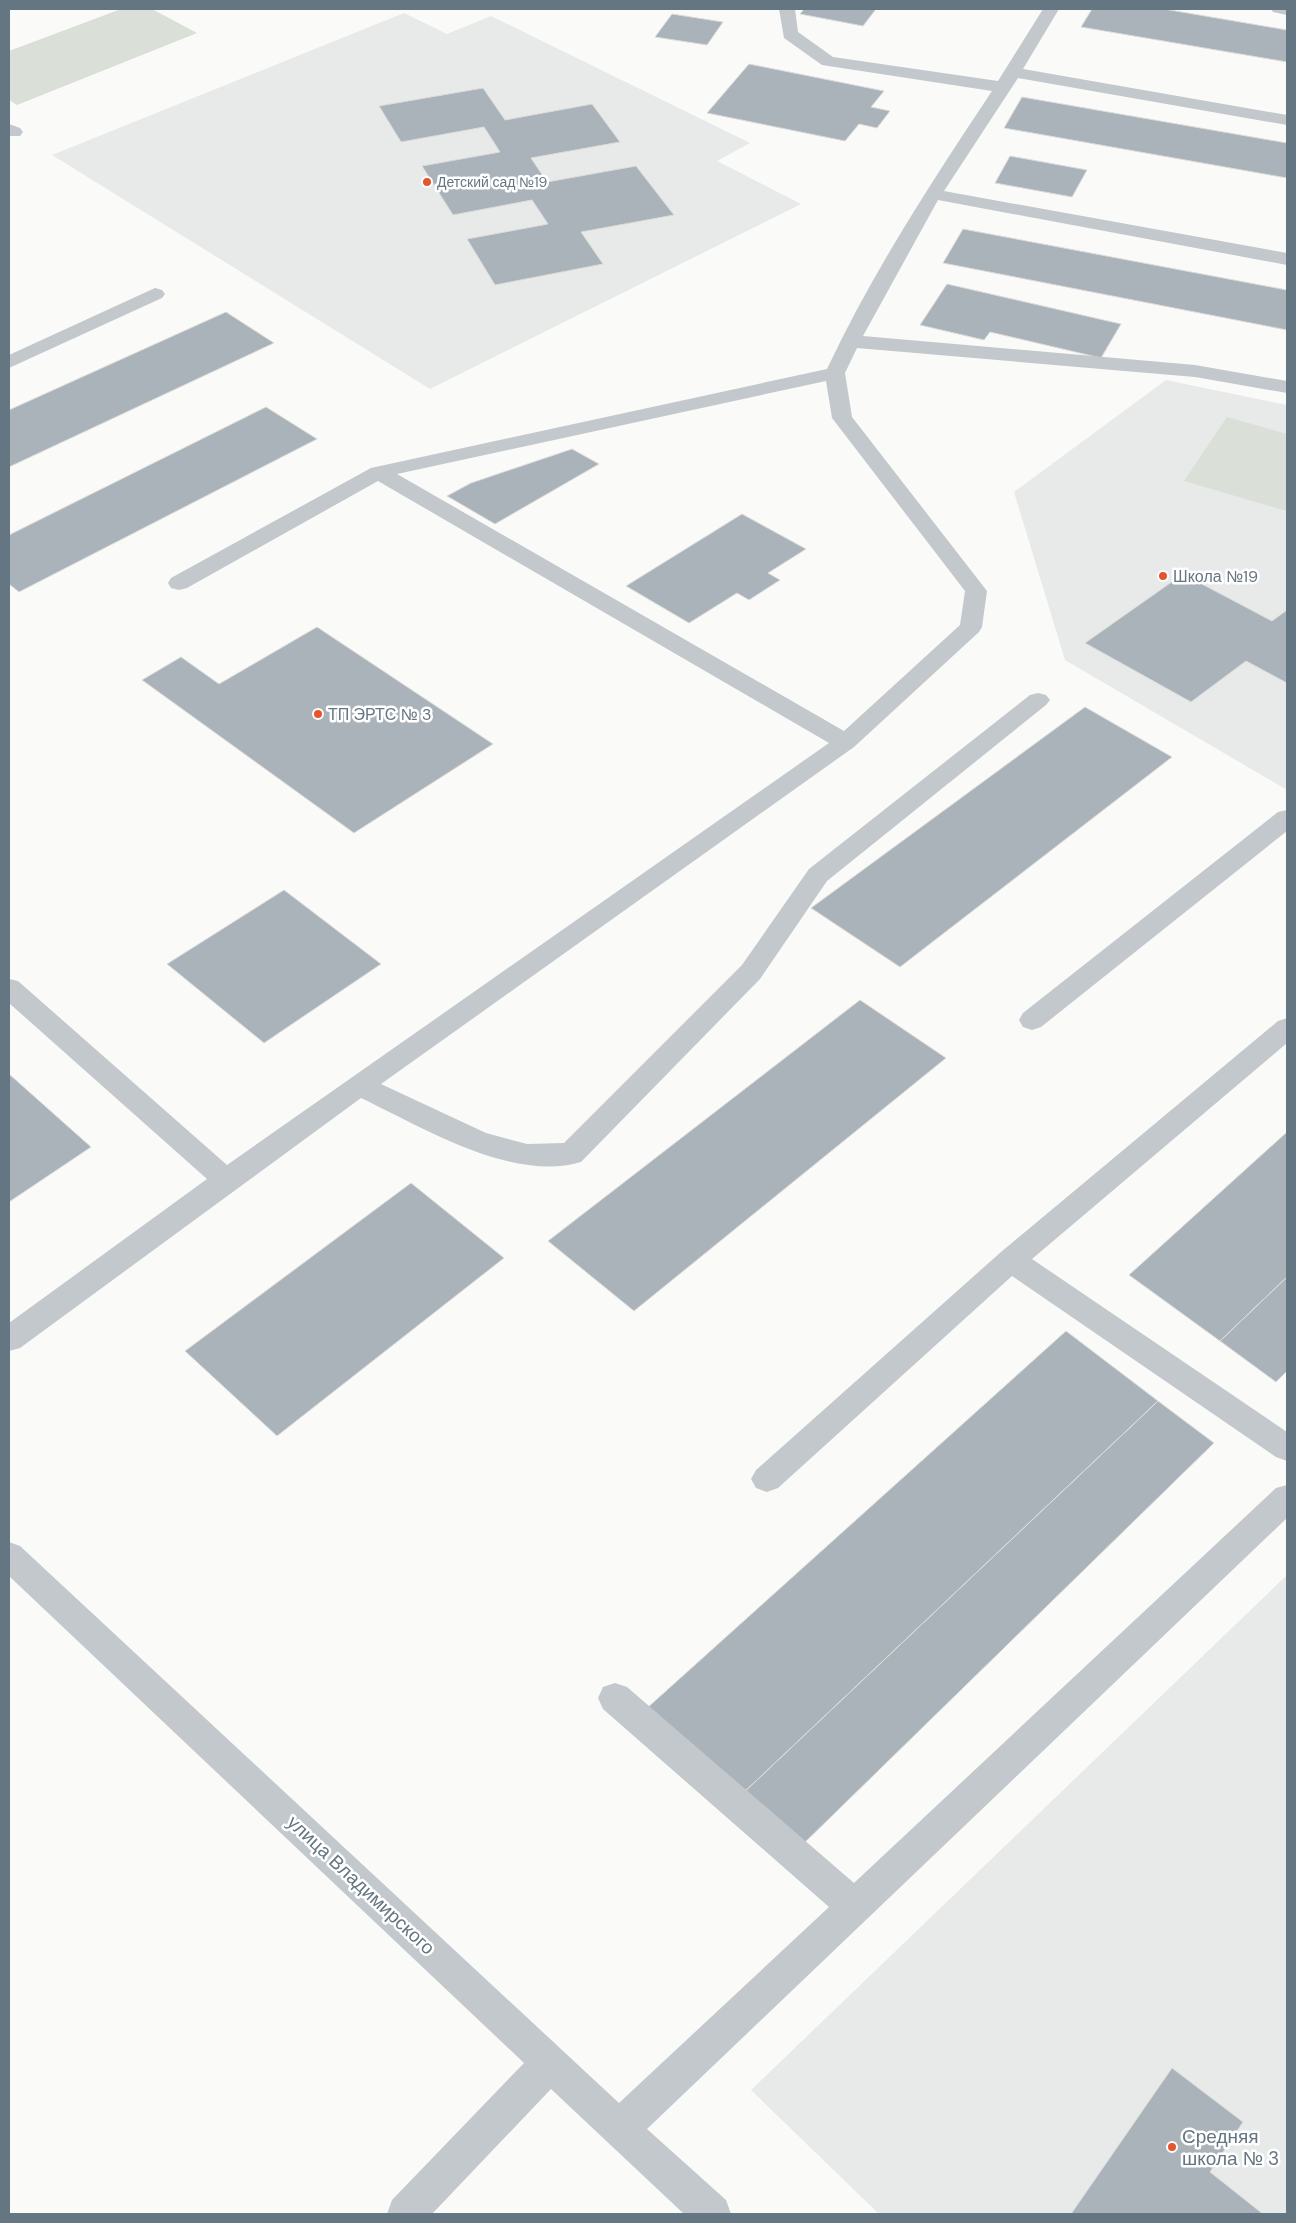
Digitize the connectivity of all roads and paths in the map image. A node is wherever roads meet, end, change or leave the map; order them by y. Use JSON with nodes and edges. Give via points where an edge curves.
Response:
{"nodes":[{"id":1,"x":787,"y":9,"type":"edge"},
{"id":2,"x":1051,"y":9,"type":"edge"},
{"id":3,"x":1279,"y":9,"type":"edge"},
{"id":4,"x":1287,"y":10,"type":"edge"},
{"id":5,"x":1008,"y":80,"type":"junction"},
{"id":6,"x":1287,"y":120,"type":"edge"},
{"id":7,"x":933,"y":194,"type":"junction"},
{"id":8,"x":1287,"y":260,"type":"edge"},
{"id":9,"x":155,"y":294,"type":"dead end"},
{"id":10,"x":850,"y":340,"type":"junction"},
{"id":11,"x":9,"y":362,"type":"edge"},
{"id":12,"x":835,"y":373,"type":"junction"},
{"id":13,"x":1287,"y":387,"type":"edge"},
{"id":14,"x":378,"y":472,"type":"junction"},
{"id":15,"x":179,"y":583,"type":"dead end"},
{"id":16,"x":1038,"y":700,"type":"dead end"},
{"id":17,"x":846,"y":742,"type":"junction"},
{"id":18,"x":1287,"y":818,"type":"edge"},
{"id":19,"x":9,"y":988,"type":"edge"},
{"id":20,"x":1032,"y":1020,"type":"dead end"},
{"id":21,"x":1287,"y":1028,"type":"edge"},
{"id":22,"x":360,"y":1086,"type":"junction"},
{"id":23,"x":226,"y":1180,"type":"junction"},
{"id":24,"x":1011,"y":1260,"type":"junction"},
{"id":25,"x":9,"y":1339,"type":"edge"},
{"id":26,"x":1287,"y":1448,"type":"edge"},
{"id":27,"x":767,"y":1479,"type":"dead end"},
{"id":28,"x":1287,"y":1498,"type":"edge"},
{"id":29,"x":9,"y":1556,"type":"edge"},
{"id":30,"x":615,"y":1698,"type":"dead end"},
{"id":31,"x":854,"y":1907,"type":"junction"},
{"id":32,"x":550,"y":2062,"type":"junction"},
{"id":33,"x":619,"y":2129,"type":"junction"},
{"id":34,"x":406,"y":2214,"type":"edge"},
{"id":35,"x":712,"y":2214,"type":"edge"}],
"edges":[{"from":1,"to":5,"type":"street","via":[[790,34],[828,61]]},
{"from":2,"to":5,"type":"street"},
{"from":3,"to":4,"type":"street"},
{"from":5,"to":6,"type":"street"},
{"from":5,"to":7,"type":"street"},
{"from":7,"to":8,"type":"street"},
{"from":7,"to":10,"type":"street"},
{"from":9,"to":11,"type":"street"},
{"from":10,"to":12,"type":"street"},
{"from":10,"to":13,"type":"street","via":[[1195,371]]},
{"from":12,"to":14,"type":"street"},
{"from":12,"to":17,"type":"street","via":[[842,418],[976,591],[971,627]]},
{"from":14,"to":15,"type":"street"},
{"from":14,"to":17,"type":"street"},
{"from":16,"to":22,"type":"street","via":[[818,875],[751,972],[571,1154],[527,1155],[478,1141]]},
{"from":17,"to":22,"type":"street"},
{"from":18,"to":20,"type":"street"},
{"from":19,"to":23,"type":"street"},
{"from":21,"to":24,"type":"street"},
{"from":22,"to":23,"type":"street"},
{"from":23,"to":25,"type":"street"},
{"from":24,"to":26,"type":"street"},
{"from":24,"to":27,"type":"street"},
{"from":28,"to":31,"type":"street"},
{"from":29,"to":32,"type":"street","name":"улица Владимирского"},
{"from":30,"to":31,"type":"street"},
{"from":31,"to":33,"type":"street"},
{"from":32,"to":33,"type":"street","name":"улица Владимирского"},
{"from":32,"to":34,"type":"street"},
{"from":33,"to":35,"type":"street","name":"улица Владимирского"}]}
